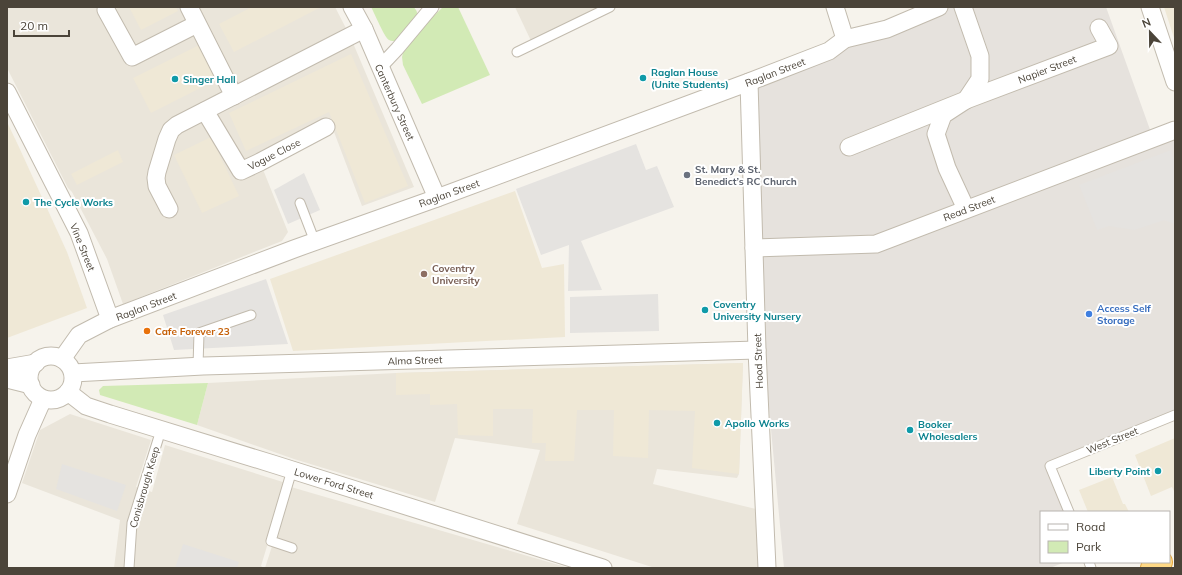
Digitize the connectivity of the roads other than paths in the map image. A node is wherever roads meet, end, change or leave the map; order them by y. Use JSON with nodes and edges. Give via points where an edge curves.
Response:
{"nodes":[{"id":1,"x":189,"y":7,"type":"edge"},
{"id":2,"x":352,"y":7,"type":"edge"},
{"id":3,"x":432,"y":7,"type":"edge"},
{"id":4,"x":610,"y":7,"type":"edge"},
{"id":5,"x":835,"y":7,"type":"edge"},
{"id":6,"x":939,"y":7,"type":"edge"},
{"id":7,"x":963,"y":7,"type":"edge"},
{"id":8,"x":1150,"y":7,"type":"edge"},
{"id":9,"x":106,"y":10,"type":"dead end"},
{"id":10,"x":197,"y":24,"type":"junction"},
{"id":11,"x":1099,"y":28,"type":"dead end"},
{"id":12,"x":364,"y":29,"type":"junction"},
{"id":13,"x":845,"y":39,"type":"junction"},
{"id":14,"x":517,"y":52,"type":"dead end"},
{"id":15,"x":380,"y":67,"type":"junction"},
{"id":16,"x":749,"y":82,"type":"junction"},
{"id":17,"x":1175,"y":82,"type":"edge"},
{"id":18,"x":7,"y":92,"type":"edge"},
{"id":19,"x":234,"y":96,"type":"junction"},
{"id":20,"x":966,"y":100,"type":"junction"},
{"id":21,"x":205,"y":111,"type":"junction"},
{"id":22,"x":326,"y":126,"type":"dead end"},
{"id":23,"x":1175,"y":130,"type":"edge"},
{"id":24,"x":849,"y":147,"type":"dead end"},
{"id":25,"x":437,"y":198,"type":"junction"},
{"id":26,"x":300,"y":203,"type":"dead end"},
{"id":27,"x":170,"y":209,"type":"dead end"},
{"id":28,"x":966,"y":209,"type":"junction"},
{"id":29,"x":315,"y":242,"type":"junction"},
{"id":30,"x":754,"y":248,"type":"junction"},
{"id":31,"x":251,"y":315,"type":"dead end"},
{"id":32,"x":110,"y":319,"type":"junction"},
{"id":33,"x":757,"y":350,"type":"junction"},
{"id":34,"x":62,"y":359,"type":"junction"},
{"id":35,"x":36,"y":363,"type":"junction"},
{"id":36,"x":198,"y":366,"type":"junction"},
{"id":37,"x":7,"y":368,"type":"edge"},
{"id":38,"x":73,"y":373,"type":"junction"},
{"id":39,"x":7,"y":379,"type":"edge"},
{"id":40,"x":31,"y":386,"type":"junction"},
{"id":41,"x":68,"y":392,"type":"junction"},
{"id":42,"x":43,"y":399,"type":"junction"},
{"id":43,"x":1175,"y":415,"type":"edge"},
{"id":44,"x":161,"y":430,"type":"junction"},
{"id":45,"x":292,"y":470,"type":"junction"},
{"id":46,"x":7,"y":494,"type":"edge"},
{"id":47,"x":1069,"y":511,"type":"edge"},
{"id":48,"x":292,"y":548,"type":"dead end"},
{"id":49,"x":129,"y":568,"type":"edge"},
{"id":50,"x":604,"y":568,"type":"edge"},
{"id":51,"x":767,"y":568,"type":"edge"}],
"edges":[{"from":1,"to":10,"type":"street"},
{"from":2,"to":12,"type":"street","name":"Canterbury Street"},
{"from":3,"to":15,"type":"street"},
{"from":4,"to":14,"type":"lane"},
{"from":5,"to":13,"type":"street"},
{"from":6,"to":13,"type":"street","via":[[886,29]]},
{"from":7,"to":20,"type":"street","name":"Napier Street","via":[[980,56],[980,79]]},
{"from":8,"to":17,"type":"street"},
{"from":9,"to":10,"type":"street","via":[[132,57]]},
{"from":10,"to":19,"type":"street"},
{"from":11,"to":20,"type":"street","name":"Napier Street","via":[[1109,46]]},
{"from":12,"to":15,"type":"street","name":"Canterbury Street"},
{"from":12,"to":19,"type":"street"},
{"from":13,"to":16,"type":"street","name":"Raglan Street","via":[[829,51]]},
{"from":15,"to":25,"type":"street","name":"Canterbury Street"},
{"from":16,"to":25,"type":"street","name":"Raglan Street"},
{"from":16,"to":30,"type":"street","name":"Hood Street"},
{"from":18,"to":32,"type":"street","name":"Vine Street","via":[[79,233]]},
{"from":19,"to":21,"type":"street"},
{"from":20,"to":24,"type":"street","name":"Napier Street"},
{"from":20,"to":28,"type":"street","name":"Napier Street","via":[[943,115],[936,134],[947,168]]},
{"from":21,"to":22,"type":"street","name":"Vogue Close","via":[[241,171]]},
{"from":21,"to":27,"type":"street","via":[[177,125],[167,139],[156,178],[157,186]]},
{"from":23,"to":28,"type":"street","name":"Read Street"},
{"from":25,"to":29,"type":"street","name":"Raglan Street"},
{"from":26,"to":29,"type":"lane"},
{"from":28,"to":30,"type":"street","name":"Read Street","via":[[876,244]]},
{"from":29,"to":32,"type":"street","name":"Raglan Street"},
{"from":30,"to":33,"type":"street","name":"Hood Street"},
{"from":31,"to":36,"type":"lane","via":[[199,333]]},
{"from":32,"to":34,"type":"street","name":"Raglan Street","via":[[79,335]]},
{"from":33,"to":36,"type":"street","name":"Alma Street"},
{"from":33,"to":51,"type":"street","name":"Hood Street"},
{"from":34,"to":35,"type":"street","via":[[54,356],[45,357]]},
{"from":34,"to":38,"type":"street"},
{"from":35,"to":37,"type":"street"},
{"from":35,"to":40,"type":"street","via":[[30,375]]},
{"from":36,"to":38,"type":"street","name":"Alma Street"},
{"from":38,"to":41,"type":"street","via":[[73,383]]},
{"from":39,"to":40,"type":"street"},
{"from":40,"to":42,"type":"street"},
{"from":41,"to":42,"type":"street","via":[[61,398]]},
{"from":41,"to":44,"type":"street","name":"Lower Ford Street","via":[[86,406]]},
{"from":42,"to":46,"type":"street","via":[[26,435]]},
{"from":43,"to":47,"type":"lane","name":"West Street","via":[[1050,466]]},
{"from":44,"to":45,"type":"street","name":"Lower Ford Street"},
{"from":44,"to":49,"type":"lane","name":"Conisbrough Keep","via":[[132,523]]},
{"from":45,"to":48,"type":"lane","via":[[271,540]]},
{"from":45,"to":50,"type":"street","name":"Lower Ford Street"}]}
